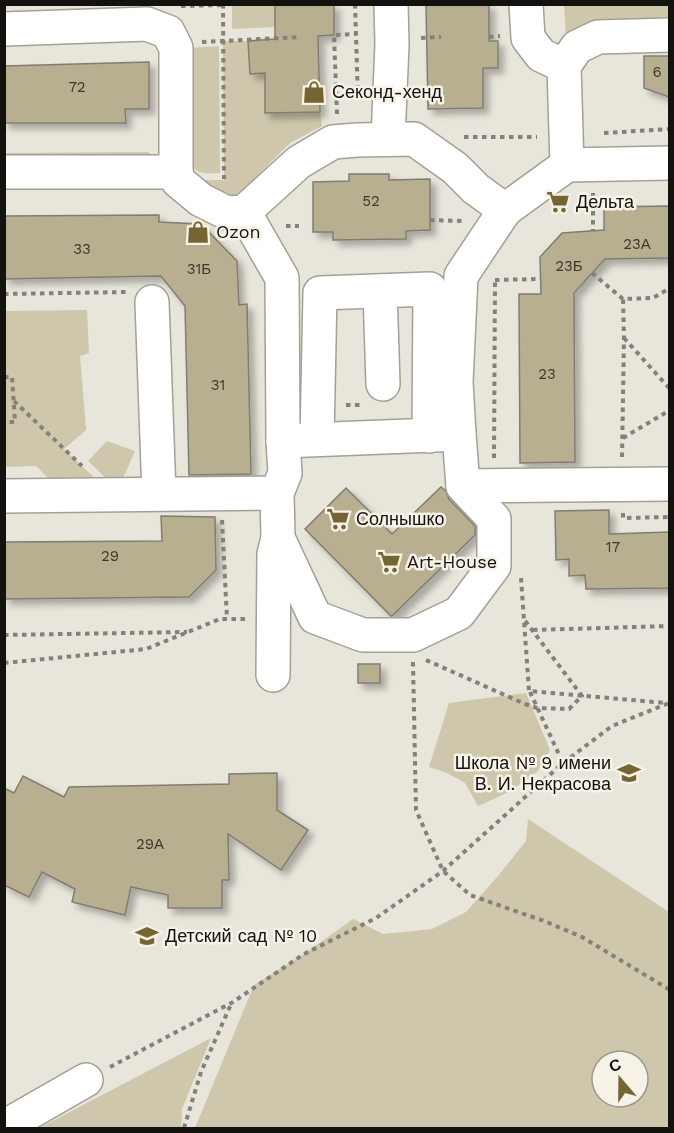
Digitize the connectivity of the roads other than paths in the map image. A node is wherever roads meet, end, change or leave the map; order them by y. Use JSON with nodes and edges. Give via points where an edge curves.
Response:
{"nodes":[{"id":1,"x":391,"y":4,"type":"edge"},
{"id":2,"x":526,"y":4,"type":"edge"},
{"id":3,"x":4,"y":29,"type":"edge"},
{"id":4,"x":669,"y":35,"type":"edge"},
{"id":5,"x":564,"y":66,"type":"junction"},
{"id":6,"x":373,"y":139,"type":"junction"},
{"id":7,"x":669,"y":163,"type":"edge"},
{"id":8,"x":567,"y":165,"type":"junction"},
{"id":9,"x":4,"y":172,"type":"edge"},
{"id":10,"x":176,"y":172,"type":"junction"},
{"id":11,"x":505,"y":210,"type":"junction"},
{"id":12,"x":244,"y":212,"type":"junction"},
{"id":13,"x":380,"y":291,"type":"junction"},
{"id":14,"x":152,"y":302,"type":"road end"},
{"id":15,"x":383,"y":384,"type":"dead end"},
{"id":16,"x":444,"y":435,"type":"junction"},
{"id":17,"x":317,"y":440,"type":"junction"},
{"id":18,"x":283,"y":441,"type":"junction"},
{"id":19,"x":669,"y":484,"type":"edge"},
{"id":20,"x":479,"y":486,"type":"junction"},
{"id":21,"x":277,"y":493,"type":"junction"},
{"id":22,"x":159,"y":494,"type":"junction"},
{"id":23,"x":4,"y":496,"type":"edge"},
{"id":24,"x":278,"y":537,"type":"junction"},
{"id":25,"x":273,"y":675,"type":"dead end"},
{"id":26,"x":86,"y":1080,"type":"road end"},
{"id":27,"x":4,"y":1127,"type":"edge"}],
"edges":[{"from":1,"to":6,"type":"street","via":[[392,44]]},
{"from":2,"to":5,"type":"street","via":[[528,38],[541,56]]},
{"from":3,"to":10,"type":"street","via":[[147,24],[168,32],[176,48]]},
{"from":4,"to":5,"type":"street","via":[[598,37],[577,47]]},
{"from":5,"to":8,"type":"street"},
{"from":6,"to":11,"type":"street","via":[[414,139]]},
{"from":6,"to":12,"type":"street","via":[[333,142],[299,162]]},
{"from":7,"to":8,"type":"street"},
{"from":8,"to":11,"type":"street"},
{"from":9,"to":10,"type":"street"},
{"from":10,"to":12,"type":"street","via":[[178,181],[201,200],[227,213]]},
{"from":11,"to":16,"type":"street","via":[[461,276],[456,382]]},
{"from":12,"to":18,"type":"street","via":[[282,278]]},
{"from":13,"to":15,"type":"street"},
{"from":13,"to":16,"type":"street","via":[[430,289]]},
{"from":13,"to":17,"type":"street","via":[[320,293]]},
{"from":14,"to":22,"type":"street"},
{"from":16,"to":17,"type":"street"},
{"from":16,"to":20,"type":"street"},
{"from":17,"to":18,"type":"street"},
{"from":18,"to":21,"type":"street","via":[[285,473]]},
{"from":19,"to":20,"type":"street"},
{"from":20,"to":24,"type":"street","via":[[494,519],[494,566],[459,613],[413,635],[363,635],[315,617]]},
{"from":21,"to":22,"type":"street"},
{"from":21,"to":24,"type":"street"},
{"from":22,"to":23,"type":"street"},
{"from":24,"to":25,"type":"street","via":[[274,554]]},
{"from":26,"to":27,"type":"street"}]}
